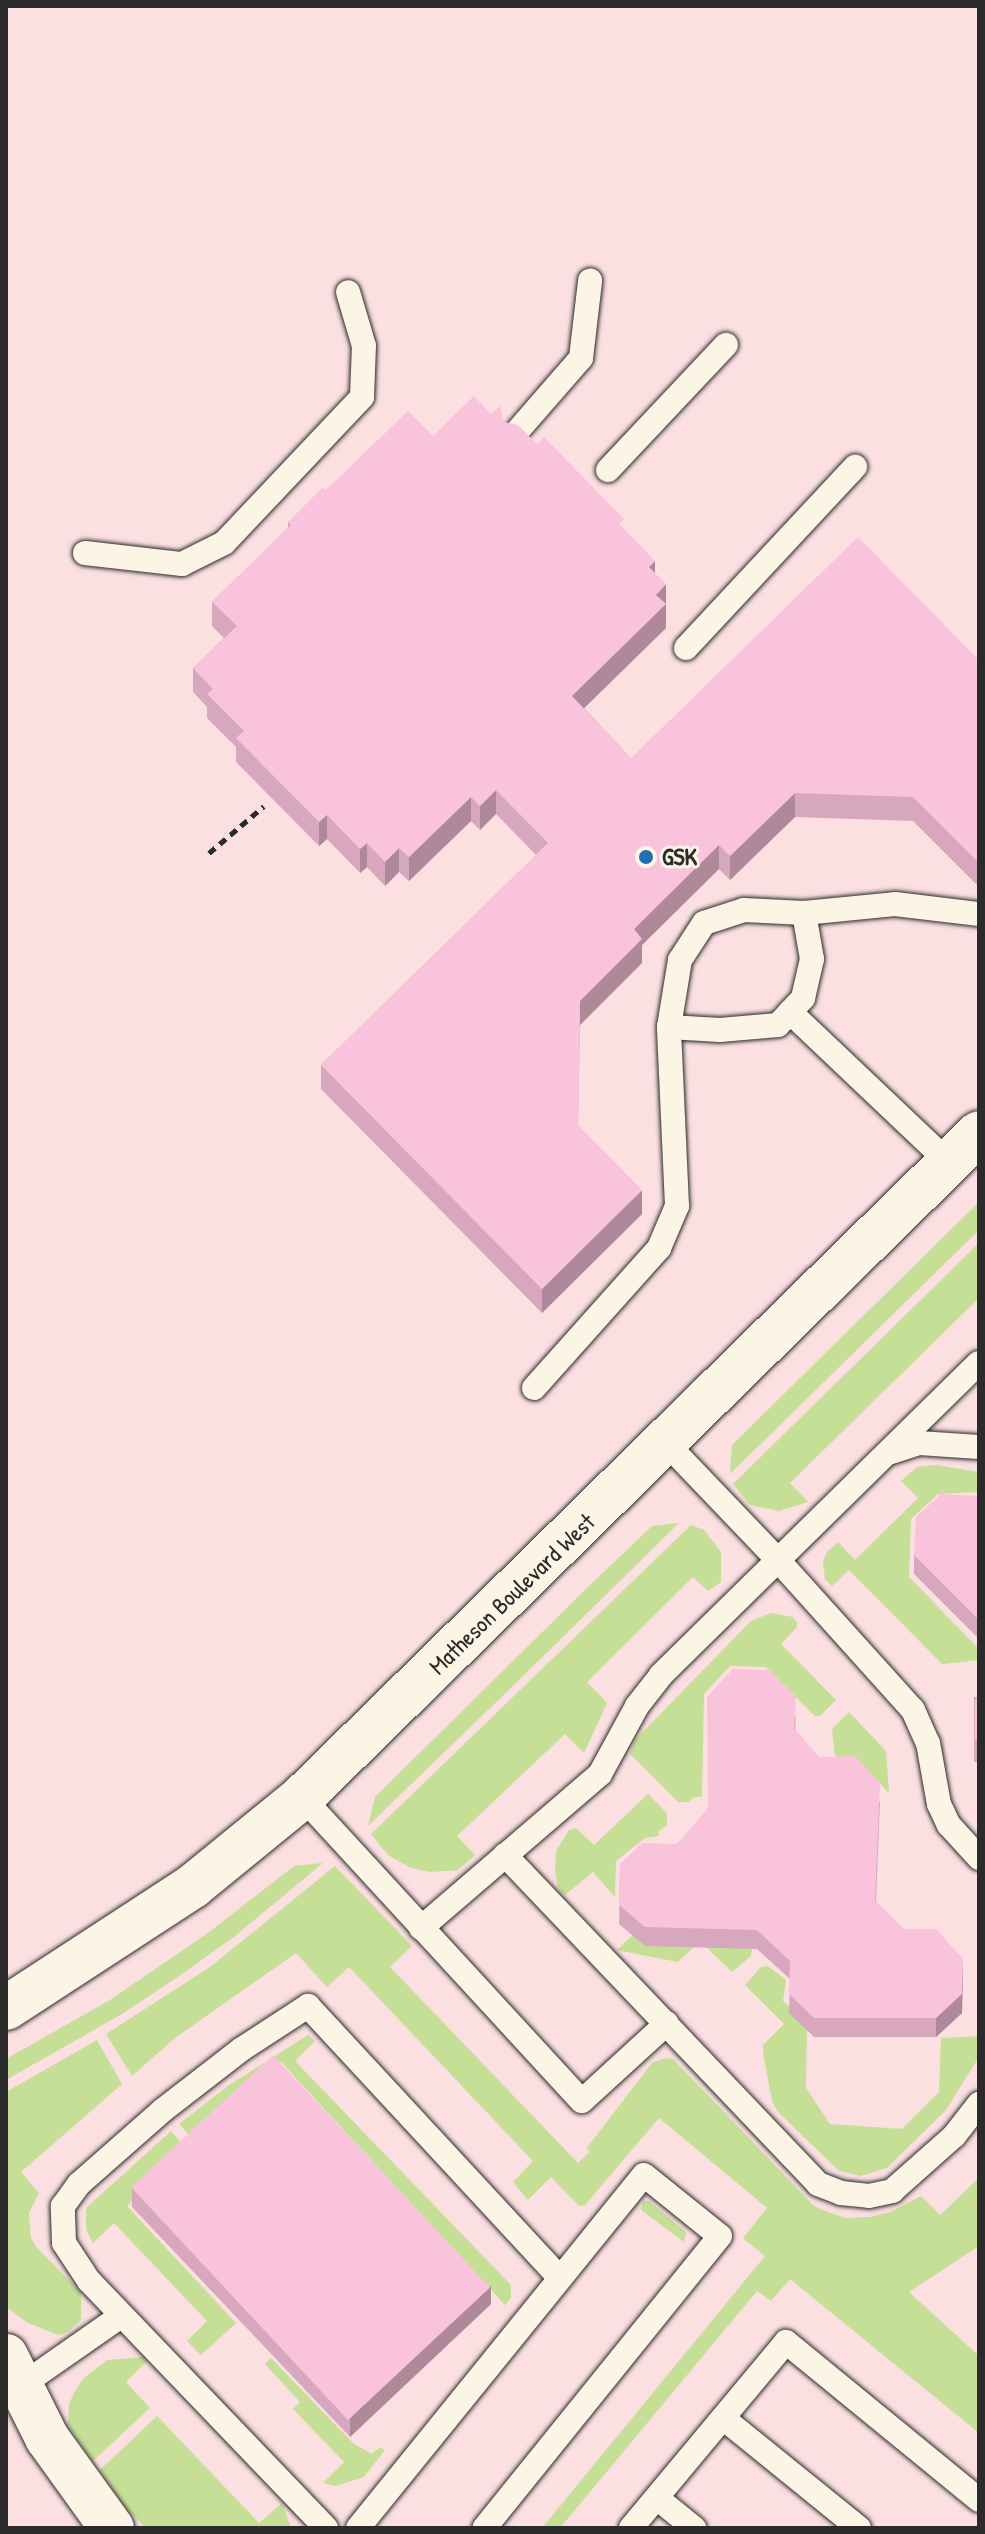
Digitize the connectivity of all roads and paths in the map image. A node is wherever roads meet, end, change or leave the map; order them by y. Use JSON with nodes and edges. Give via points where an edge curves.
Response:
{"nodes":[{"id":1,"x":590,"y":281,"type":"dead end"},
{"id":2,"x":348,"y":292,"type":"dead end"},
{"id":3,"x":726,"y":345,"type":"dead end"},
{"id":4,"x":514,"y":435,"type":"edge"},
{"id":5,"x":855,"y":467,"type":"dead end"},
{"id":6,"x":608,"y":470,"type":"dead end"},
{"id":7,"x":85,"y":553,"type":"dead end"},
{"id":8,"x":686,"y":648,"type":"dead end"},
{"id":9,"x":264,"y":806,"type":"edge"},
{"id":10,"x":209,"y":853,"type":"dead end"},
{"id":11,"x":804,"y":913,"type":"junction"},
{"id":12,"x":979,"y":914,"type":"edge"},
{"id":13,"x":790,"y":1012,"type":"junction"},
{"id":14,"x":669,"y":1027,"type":"junction"},
{"id":15,"x":979,"y":1133,"type":"edge"},
{"id":16,"x":948,"y":1162,"type":"junction"},
{"id":17,"x":979,"y":1363,"type":"edge"},
{"id":18,"x":534,"y":1388,"type":"dead end"},
{"id":19,"x":666,"y":1443,"type":"junction"},
{"id":20,"x":979,"y":1447,"type":"edge"},
{"id":21,"x":888,"y":1453,"type":"junction"},
{"id":22,"x":777,"y":1559,"type":"junction"},
{"id":23,"x":302,"y":1797,"type":"junction"},
{"id":24,"x":505,"y":1855,"type":"junction"},
{"id":25,"x":979,"y":1858,"type":"edge"},
{"id":26,"x":421,"y":1928,"type":"junction"},
{"id":27,"x":6,"y":2008,"type":"edge"},
{"id":28,"x":667,"y":2023,"type":"junction"},
{"id":29,"x":979,"y":2104,"type":"edge"},
{"id":30,"x":560,"y":2278,"type":"junction"},
{"id":31,"x":121,"y":2316,"type":"junction"},
{"id":32,"x":11,"y":2380,"type":"edge"},
{"id":33,"x":723,"y":2418,"type":"junction"},
{"id":34,"x":657,"y":2498,"type":"junction"},
{"id":35,"x":979,"y":2500,"type":"edge"},
{"id":36,"x":112,"y":2528,"type":"edge"},
{"id":37,"x":326,"y":2528,"type":"edge"},
{"id":38,"x":358,"y":2528,"type":"edge"},
{"id":39,"x":484,"y":2528,"type":"edge"},
{"id":40,"x":631,"y":2528,"type":"edge"},
{"id":41,"x":694,"y":2528,"type":"edge"},
{"id":42,"x":859,"y":2528,"type":"edge"}],
"edges":[{"from":1,"to":4,"type":"lane","via":[[581,358]]},
{"from":2,"to":7,"type":"lane","via":[[364,346],[362,397],[224,543],[182,564]]},
{"from":3,"to":6,"type":"lane"},
{"from":5,"to":8,"type":"lane"},
{"from":9,"to":10,"type":"path"},
{"from":11,"to":12,"type":"lane","via":[[895,904]]},
{"from":11,"to":13,"type":"lane","via":[[812,959],[803,998]]},
{"from":11,"to":14,"type":"lane","via":[[744,910],[704,923],[680,960]]},
{"from":13,"to":14,"type":"lane","via":[[778,1025]]},
{"from":13,"to":16,"type":"lane"},
{"from":14,"to":18,"type":"lane","via":[[677,1206],[659,1248]]},
{"from":15,"to":16,"type":"street","name":"Matheson Boulevard West"},
{"from":16,"to":19,"type":"street","name":"Matheson Boulevard West"},
{"from":17,"to":21,"type":"lane"},
{"from":19,"to":22,"type":"lane"},
{"from":19,"to":23,"type":"street","name":"Matheson Boulevard West"},
{"from":20,"to":21,"type":"lane","via":[[919,1443]]},
{"from":21,"to":22,"type":"lane"},
{"from":22,"to":24,"type":"lane","via":[[661,1675],[637,1706],[600,1774]]},
{"from":22,"to":25,"type":"lane","via":[[913,1710],[928,1743],[939,1804],[949,1825]]},
{"from":23,"to":26,"type":"lane"},
{"from":23,"to":27,"type":"street","name":"Matheson Boulevard West","via":[[193,1886]]},
{"from":24,"to":26,"type":"lane"},
{"from":24,"to":28,"type":"lane"},
{"from":26,"to":28,"type":"lane","via":[[582,2101]]},
{"from":28,"to":29,"type":"lane","via":[[818,2184],[841,2193],[869,2196],[892,2191],[954,2136]]},
{"from":30,"to":31,"type":"lane","via":[[308,2006],[163,2110],[79,2184],[63,2206],[64,2243]]},
{"from":30,"to":38,"type":"lane"},
{"from":30,"to":39,"type":"lane","via":[[644,2175],[720,2236]]},
{"from":31,"to":32,"type":"lane"},
{"from":31,"to":37,"type":"lane"},
{"from":32,"to":36,"type":"street"},
{"from":33,"to":34,"type":"lane"},
{"from":33,"to":35,"type":"lane","via":[[786,2342]]},
{"from":33,"to":42,"type":"lane"},
{"from":34,"to":40,"type":"lane"},
{"from":34,"to":41,"type":"lane"}]}
